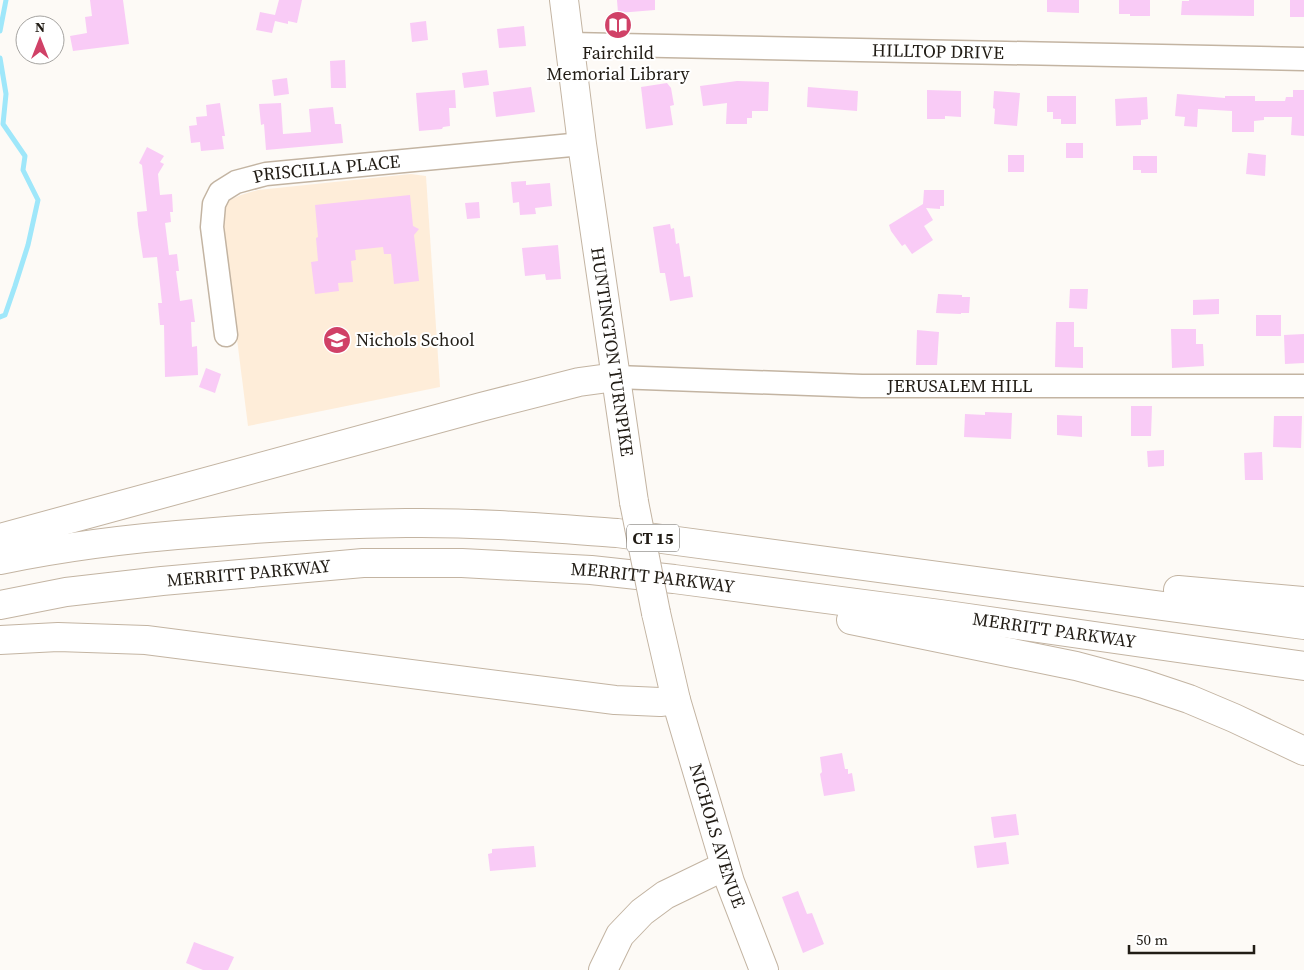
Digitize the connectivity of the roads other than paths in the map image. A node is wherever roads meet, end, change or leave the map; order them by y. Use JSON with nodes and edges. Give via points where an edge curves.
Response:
{"nodes":[{"id":1,"x":564,"y":0,"type":"edge"},
{"id":2,"x":570,"y":44,"type":"junction"},
{"id":3,"x":1304,"y":60,"type":"edge"},
{"id":4,"x":582,"y":144,"type":"junction"},
{"id":5,"x":226,"y":335,"type":"dead end"},
{"id":6,"x":616,"y":377,"type":"junction"},
{"id":7,"x":1304,"y":386,"type":"edge"},
{"id":8,"x":0,"y":538,"type":"edge"},
{"id":9,"x":0,"y":560,"type":"edge"},
{"id":10,"x":836,"y":562,"type":"junction"},
{"id":11,"x":750,"y":589,"type":"junction"},
{"id":12,"x":1304,"y":601,"type":"edge"},
{"id":13,"x":0,"y":605,"type":"edge"},
{"id":14,"x":1304,"y":624,"type":"edge"},
{"id":15,"x":0,"y":640,"type":"edge"},
{"id":16,"x":1304,"y":666,"type":"edge"},
{"id":17,"x":676,"y":700,"type":"junction"},
{"id":18,"x":1304,"y":751,"type":"edge"},
{"id":19,"x":725,"y":866,"type":"junction"},
{"id":20,"x":604,"y":970,"type":"edge"},
{"id":21,"x":764,"y":970,"type":"edge"}],
"edges":[{"from":1,"to":2,"type":"main road","name":"HUNTINGTON TURNPIKE"},
{"from":2,"to":3,"type":"street","name":"HILLTOP DRIVE"},
{"from":2,"to":4,"type":"main road","name":"HUNTINGTON TURNPIKE"},
{"from":4,"to":5,"type":"street","name":"PRISCILLA PLACE","via":[[266,174],[236,182],[220,192],[214,204],[212,227]]},
{"from":4,"to":6,"type":"main road","name":"HUNTINGTON TURNPIKE"},
{"from":6,"to":7,"type":"street","name":"JERUSALEM HILL","via":[[862,386]]},
{"from":6,"to":8,"type":"main road","via":[[579,382],[481,407]]},
{"from":6,"to":17,"type":"main road","name":"HUNTINGTON TURNPIKE","bridge":true,"via":[[634,502]]},
{"from":9,"to":10,"type":"main road","number":"CT 15","via":[[136,538],[256,528],[406,523],[512,525],[617,533]]},
{"from":10,"to":12,"type":"main road","via":[[965,567]]},
{"from":10,"to":14,"type":"main road","number":"CT 15"},
{"from":11,"to":13,"type":"main road","name":"MERRITT PARKWAY","number":"CT 15","via":[[591,570],[462,563],[363,563],[66,592]]},
{"from":11,"to":16,"type":"main road","name":"MERRITT PARKWAY","number":"CT 15"},
{"from":11,"to":18,"type":"main road","via":[[816,613],[1076,666],[1144,684],[1225,714]]},
{"from":15,"to":17,"type":"main road","via":[[58,637],[146,640],[615,700]]},
{"from":17,"to":19,"type":"main road","name":"NICHOLS AVENUE"},
{"from":19,"to":20,"type":"main road","via":[[665,895],[642,912],[620,936]]},
{"from":19,"to":21,"type":"main road","name":"NICHOLS AVENUE"}]}
